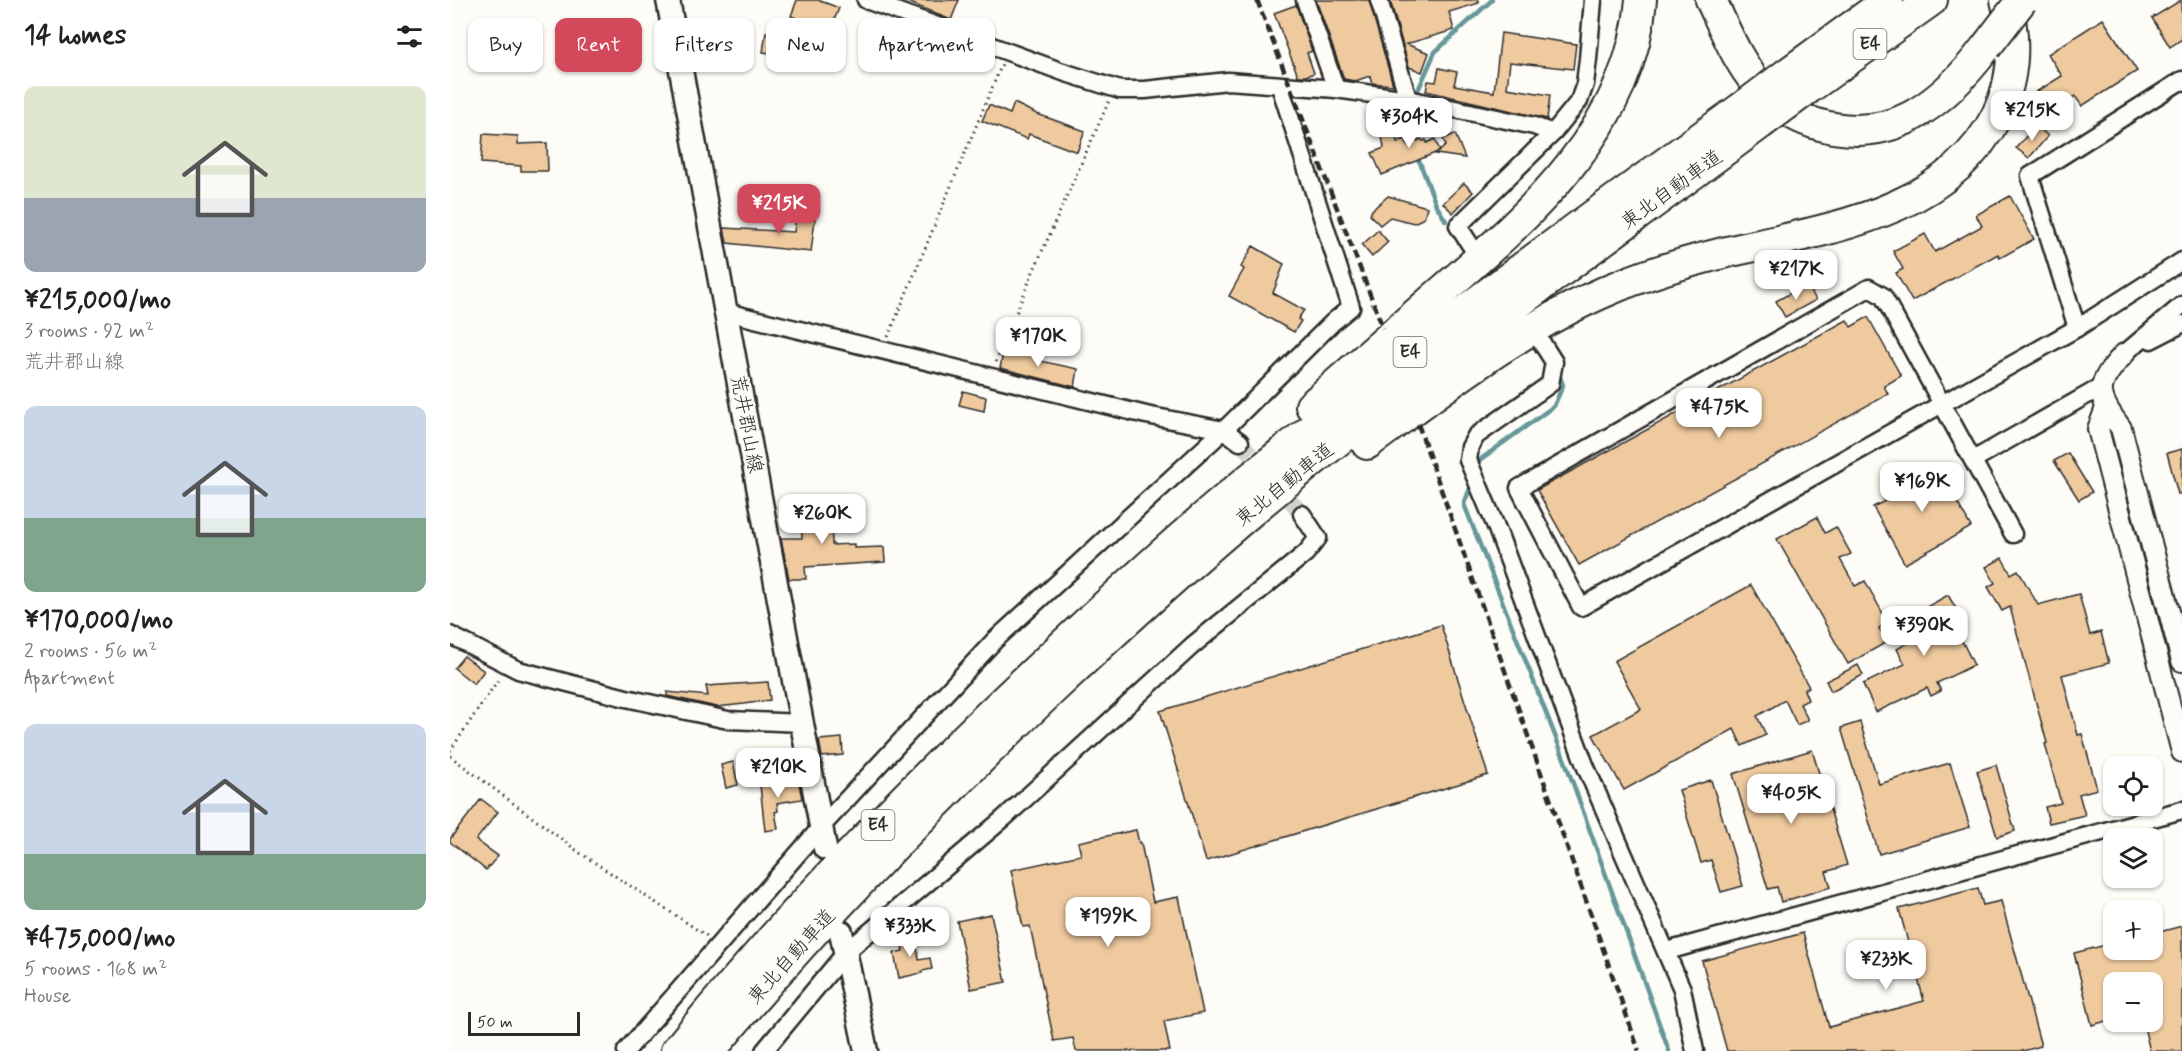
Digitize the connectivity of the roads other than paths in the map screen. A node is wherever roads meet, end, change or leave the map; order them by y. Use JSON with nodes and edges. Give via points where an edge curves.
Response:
{"nodes":[{"id":1,"x":668,"y":0,"type":"edge"},
{"id":2,"x":1305,"y":0,"type":"edge"},
{"id":3,"x":1378,"y":0,"type":"edge"},
{"id":4,"x":1593,"y":0,"type":"edge"},
{"id":5,"x":1641,"y":0,"type":"edge"},
{"id":6,"x":1711,"y":0,"type":"edge"},
{"id":7,"x":1888,"y":0,"type":"edge"},
{"id":8,"x":1932,"y":0,"type":"edge"},
{"id":9,"x":2006,"y":0,"type":"edge"},
{"id":10,"x":2022,"y":0,"type":"edge"},
{"id":11,"x":870,"y":1,"type":"edge"},
{"id":12,"x":1799,"y":80,"type":"junction"},
{"id":13,"x":2182,"y":82,"type":"edge"},
{"id":14,"x":1280,"y":86,"type":"junction"},
{"id":15,"x":1336,"y":89,"type":"junction"},
{"id":16,"x":1408,"y":99,"type":"junction"},
{"id":17,"x":1552,"y":133,"type":"junction"},
{"id":18,"x":1473,"y":249,"type":"dead end"},
{"id":19,"x":2182,"y":261,"type":"edge"},
{"id":20,"x":2182,"y":305,"type":"edge"},
{"id":21,"x":726,"y":312,"type":"junction"},
{"id":22,"x":2182,"y":324,"type":"edge"},
{"id":23,"x":2077,"y":328,"type":"junction"},
{"id":24,"x":1540,"y":340,"type":"dead end"},
{"id":25,"x":2124,"y":354,"type":"junction"},
{"id":26,"x":2100,"y":387,"type":"junction"},
{"id":27,"x":1942,"y":405,"type":"junction"},
{"id":28,"x":2106,"y":408,"type":"junction"},
{"id":29,"x":1224,"y":430,"type":"junction"},
{"id":30,"x":1240,"y":442,"type":"tunnel mouth"},
{"id":31,"x":1973,"y":460,"type":"junction"},
{"id":32,"x":1302,"y":513,"type":"tunnel mouth"},
{"id":33,"x":2013,"y":534,"type":"dead end"},
{"id":34,"x":1106,"y":622,"type":"junction"},
{"id":35,"x":450,"y":635,"type":"edge"},
{"id":36,"x":2181,"y":650,"type":"edge"},
{"id":37,"x":2156,"y":652,"type":"junction"},
{"id":38,"x":802,"y":723,"type":"junction"},
{"id":39,"x":2182,"y":752,"type":"edge"},
{"id":40,"x":2182,"y":810,"type":"edge"},
{"id":41,"x":824,"y":837,"type":"junction"},
{"id":42,"x":843,"y":942,"type":"junction"},
{"id":43,"x":1667,"y":951,"type":"junction"},
{"id":44,"x":626,"y":1051,"type":"edge"},
{"id":45,"x":676,"y":1051,"type":"edge"},
{"id":46,"x":710,"y":1051,"type":"edge"},
{"id":47,"x":764,"y":1051,"type":"edge"},
{"id":48,"x":866,"y":1051,"type":"edge"},
{"id":49,"x":1695,"y":1051,"type":"edge"}],
"edges":[{"from":1,"to":21,"type":"main road","name":"荒井郡山線"},
{"from":2,"to":15,"type":"street"},
{"from":3,"to":16,"type":"street"},
{"from":4,"to":17,"type":"street","via":[[1583,92]]},
{"from":5,"to":34,"type":"highway","via":[[1635,35],[1601,122],[1539,203],[1241,467],[1166,539]]},
{"from":6,"to":10,"type":"highway","bridge":true,"via":[[1734,48],[1765,93],[1799,117],[1831,129],[1887,126],[1911,116],[1968,71]]},
{"from":7,"to":12,"type":"highway","name":"東北自動車道","number":"E4"},
{"from":8,"to":12,"type":"highway","name":"東北自動車道","number":"E4"},
{"from":9,"to":34,"type":"highway","via":[[2014,52],[2003,102],[1972,153],[1937,183],[1894,207],[1835,227],[1641,277],[1529,330],[1335,467],[1202,575]]},
{"from":11,"to":14,"type":"street","via":[[1113,88],[1145,90],[1228,81]]},
{"from":12,"to":34,"type":"highway","name":"東北自動車道","number":"E4","bridge":true,"via":[[1497,285],[1324,420],[1251,478]]},
{"from":13,"to":23,"type":"street","via":[[2030,176]]},
{"from":14,"to":15,"type":"street"},
{"from":14,"to":29,"type":"street","via":[[1351,307]]},
{"from":15,"to":16,"type":"street"},
{"from":16,"to":17,"type":"street"},
{"from":17,"to":18,"type":"street","via":[[1458,226]]},
{"from":19,"to":23,"type":"street"},
{"from":20,"to":25,"type":"street"},
{"from":21,"to":29,"type":"street","via":[[1146,415]]},
{"from":21,"to":38,"type":"main road","name":"荒井郡山線"},
{"from":22,"to":25,"type":"street"},
{"from":23,"to":27,"type":"street"},
{"from":24,"to":43,"type":"street","via":[[1554,362],[1550,384],[1476,436],[1468,460],[1585,765]]},
{"from":25,"to":26,"type":"street","via":[[2106,372]]},
{"from":26,"to":28,"type":"street"},
{"from":26,"to":31,"type":"street"},
{"from":27,"to":27,"type":"street","via":[[1883,296],[1869,288],[1519,488],[1581,607]]},
{"from":27,"to":31,"type":"street"},
{"from":28,"to":36,"type":"street","via":[[2121,428]]},
{"from":28,"to":37,"type":"street","via":[[2098,429]]},
{"from":29,"to":30,"type":"street"},
{"from":29,"to":41,"type":"street","via":[[994,642]]},
{"from":31,"to":33,"type":"street"},
{"from":32,"to":42,"type":"street","via":[[1317,538],[1306,553],[1192,645],[1005,818]]},
{"from":34,"to":45,"type":"highway","name":"東北自動車道","number":"E4","via":[[1014,690],[878,826]]},
{"from":34,"to":46,"type":"highway","name":"東北自動車道","number":"E4","via":[[842,901]]},
{"from":35,"to":38,"type":"street","via":[[518,670],[626,698],[728,720]]},
{"from":36,"to":37,"type":"street"},
{"from":37,"to":39,"type":"street"},
{"from":38,"to":41,"type":"main road","name":"荒井郡山線"},
{"from":40,"to":43,"type":"street"},
{"from":41,"to":44,"type":"street"},
{"from":42,"to":47,"type":"street"},
{"from":42,"to":48,"type":"main road"},
{"from":43,"to":49,"type":"street","via":[[1682,988]]}]}
